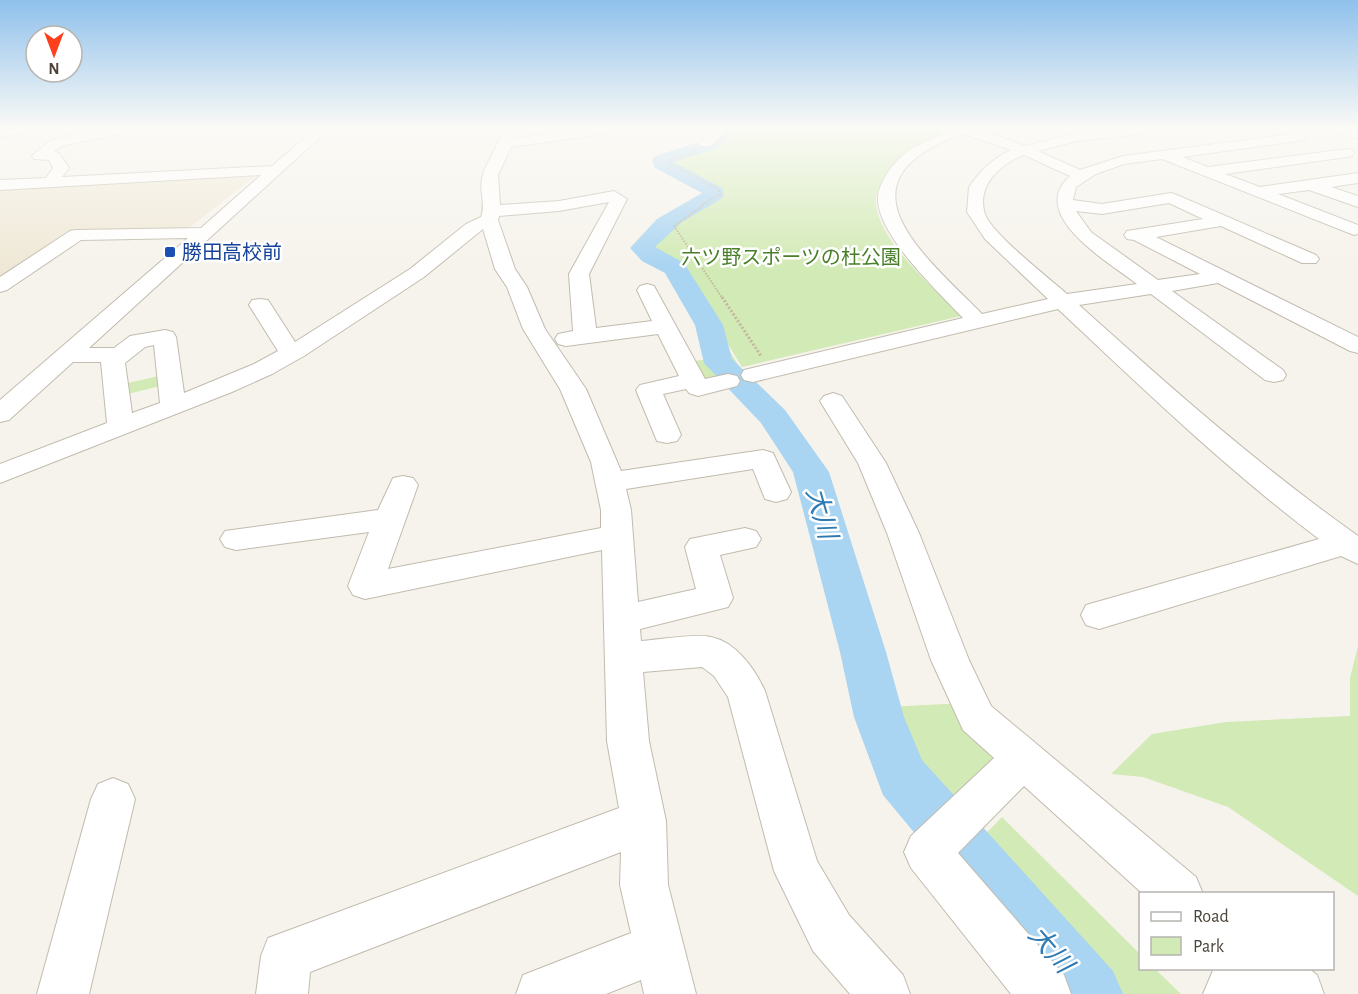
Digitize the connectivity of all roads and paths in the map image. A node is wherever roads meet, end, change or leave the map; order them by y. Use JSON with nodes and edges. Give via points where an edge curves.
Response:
{"nodes":[{"id":1,"x":56,"y":174,"type":"edge"},
{"id":2,"x":195,"y":174,"type":"edge"},
{"id":3,"x":273,"y":174,"type":"edge"},
{"id":4,"x":492,"y":174,"type":"edge"},
{"id":5,"x":690,"y":174,"type":"edge"},
{"id":6,"x":895,"y":174,"type":"edge"},
{"id":7,"x":983,"y":174,"type":"edge"},
{"id":8,"x":1114,"y":174,"type":"edge"},
{"id":9,"x":1212,"y":174,"type":"edge"},
{"id":10,"x":1079,"y":175,"type":"edge"},
{"id":11,"x":1118,"y":176,"type":"dead end"},
{"id":12,"x":1358,"y":178,"type":"edge"},
{"id":13,"x":51,"y":182,"type":"junction"},
{"id":14,"x":0,"y":185,"type":"edge"},
{"id":15,"x":1139,"y":185,"type":"dead end"},
{"id":16,"x":1311,"y":185,"type":"junction"},
{"id":17,"x":1259,"y":192,"type":"junction"},
{"id":18,"x":1171,"y":198,"type":"junction"},
{"id":19,"x":1358,"y":202,"type":"edge"},
{"id":20,"x":1064,"y":204,"type":"junction"},
{"id":21,"x":490,"y":216,"type":"junction"},
{"id":22,"x":1222,"y":222,"type":"junction"},
{"id":23,"x":1356,"y":230,"type":"edge"},
{"id":24,"x":207,"y":233,"type":"junction"},
{"id":25,"x":1138,"y":235,"type":"junction"},
{"id":26,"x":1091,"y":241,"type":"junction"},
{"id":27,"x":1271,"y":243,"type":"junction"},
{"id":28,"x":1309,"y":259,"type":"dead end"},
{"id":29,"x":1221,"y":277,"type":"junction"},
{"id":30,"x":0,"y":286,"type":"edge"},
{"id":31,"x":1152,"y":287,"type":"junction"},
{"id":32,"x":647,"y":290,"type":"dead end"},
{"id":33,"x":1064,"y":301,"type":"junction"},
{"id":34,"x":260,"y":304,"type":"dead end"},
{"id":35,"x":977,"y":321,"type":"junction"},
{"id":36,"x":665,"y":326,"type":"junction"},
{"id":37,"x":585,"y":335,"type":"junction"},
{"id":38,"x":543,"y":345,"type":"junction"},
{"id":39,"x":1358,"y":346,"type":"edge"},
{"id":40,"x":291,"y":354,"type":"junction"},
{"id":41,"x":67,"y":355,"type":"junction"},
{"id":42,"x":120,"y":355,"type":"junction"},
{"id":43,"x":762,"y":373,"type":"joint"},
{"id":44,"x":1274,"y":375,"type":"dead end"},
{"id":45,"x":694,"y":380,"type":"junction"},
{"id":46,"x":728,"y":381,"type":"dead end"},
{"id":47,"x":833,"y":401,"type":"dead end"},
{"id":48,"x":173,"y":406,"type":"junction"},
{"id":49,"x":0,"y":414,"type":"edge"},
{"id":50,"x":121,"y":426,"type":"junction"},
{"id":51,"x":667,"y":435,"type":"dead end"},
{"id":52,"x":0,"y":474,"type":"edge"},
{"id":53,"x":610,"y":482,"type":"junction"},
{"id":54,"x":404,"y":485,"type":"dead end"},
{"id":55,"x":776,"y":492,"type":"dead end"},
{"id":56,"x":391,"y":519,"type":"junction"},
{"id":57,"x":618,"y":536,"type":"junction"},
{"id":58,"x":236,"y":539,"type":"dead end"},
{"id":59,"x":745,"y":539,"type":"dead end"},
{"id":60,"x":1352,"y":547,"type":"edge"},
{"id":61,"x":1099,"y":615,"type":"dead end"},
{"id":62,"x":623,"y":639,"type":"junction"},
{"id":63,"x":1023,"y":758,"type":"junction"},
{"id":64,"x":113,"y":799,"type":"dead end"},
{"id":65,"x":644,"y":821,"type":"junction"},
{"id":66,"x":1177,"y":892,"type":"edge"},
{"id":67,"x":1243,"y":970,"type":"edge"},
{"id":68,"x":1267,"y":970,"type":"edge"},
{"id":69,"x":664,"y":971,"type":"edge"},
{"id":70,"x":63,"y":994,"type":"edge"},
{"id":71,"x":282,"y":994,"type":"edge"},
{"id":72,"x":542,"y":994,"type":"edge"},
{"id":73,"x":884,"y":994,"type":"edge"},
{"id":74,"x":1045,"y":994,"type":"edge"},
{"id":75,"x":1229,"y":994,"type":"edge"},
{"id":76,"x":1299,"y":994,"type":"edge"}],
"edges":[{"from":1,"to":13,"type":"street"},
{"from":2,"to":13,"type":"street"},
{"from":3,"to":24,"type":"street"},
{"from":4,"to":21,"type":"street"},
{"from":5,"to":43,"type":"path","via":[[721,194],[674,226]]},
{"from":6,"to":35,"type":"street","via":[[886,203],[908,246]]},
{"from":7,"to":33,"type":"street","via":[[975,189],[976,213],[992,234]]},
{"from":8,"to":11,"type":"street"},
{"from":9,"to":17,"type":"street"},
{"from":10,"to":20,"type":"street","via":[[1064,196]]},
{"from":12,"to":16,"type":"street"},
{"from":13,"to":14,"type":"street"},
{"from":15,"to":18,"type":"street"},
{"from":16,"to":17,"type":"street"},
{"from":16,"to":19,"type":"street"},
{"from":17,"to":23,"type":"street"},
{"from":18,"to":20,"type":"street","via":[[1102,209]]},
{"from":18,"to":22,"type":"street"},
{"from":20,"to":26,"type":"street","via":[[1074,224]]},
{"from":21,"to":37,"type":"street","via":[[614,195],[619,199],[579,274]]},
{"from":21,"to":38,"type":"street","via":[[505,269]]},
{"from":21,"to":40,"type":"street","via":[[417,273]]},
{"from":22,"to":25,"type":"street"},
{"from":22,"to":27,"type":"street"},
{"from":23,"to":27,"type":"street"},
{"from":24,"to":30,"type":"street","via":[[76,235]]},
{"from":24,"to":41,"type":"street"},
{"from":25,"to":26,"type":"street"},
{"from":25,"to":29,"type":"street"},
{"from":26,"to":31,"type":"street"},
{"from":27,"to":28,"type":"street"},
{"from":29,"to":31,"type":"street"},
{"from":29,"to":39,"type":"street"},
{"from":31,"to":33,"type":"street"},
{"from":31,"to":44,"type":"street"},
{"from":32,"to":36,"type":"street"},
{"from":33,"to":35,"type":"street"},
{"from":33,"to":60,"type":"street","via":[[1288,501]]},
{"from":34,"to":40,"type":"street"},
{"from":35,"to":43,"type":"street"},
{"from":36,"to":37,"type":"street"},
{"from":36,"to":45,"type":"street"},
{"from":37,"to":38,"type":"street"},
{"from":38,"to":53,"type":"street","via":[[573,389]]},
{"from":40,"to":48,"type":"street","via":[[224,387]]},
{"from":41,"to":42,"type":"street"},
{"from":41,"to":49,"type":"street"},
{"from":42,"to":48,"type":"street","via":[[138,341],[165,337]]},
{"from":42,"to":50,"type":"street","via":[[113,361]]},
{"from":45,"to":46,"type":"street","via":[[698,388]]},
{"from":45,"to":51,"type":"street","via":[[650,390]]},
{"from":47,"to":63,"type":"street","via":[[872,463],[977,718]]},
{"from":48,"to":50,"type":"street"},
{"from":50,"to":52,"type":"street"},
{"from":53,"to":55,"type":"street","via":[[763,459]]},
{"from":53,"to":57,"type":"street"},
{"from":54,"to":56,"type":"street"},
{"from":56,"to":57,"type":"street","via":[[365,586]]},
{"from":56,"to":58,"type":"street"},
{"from":57,"to":62,"type":"street"},
{"from":59,"to":62,"type":"street","via":[[701,547],[716,598]]},
{"from":60,"to":61,"type":"street"},
{"from":62,"to":65,"type":"street","via":[[628,741]]},
{"from":62,"to":73,"type":"street","via":[[710,651],[727,665],[746,691],[797,872],[831,933]]},
{"from":63,"to":66,"type":"street"},
{"from":63,"to":74,"type":"street","via":[[927,852]]},
{"from":64,"to":70,"type":"street"},
{"from":65,"to":69,"type":"street","via":[[644,885]]},
{"from":65,"to":71,"type":"street","via":[[286,956]]},
{"from":67,"to":75,"type":"street"},
{"from":68,"to":76,"type":"street"},
{"from":69,"to":72,"type":"street"}]}
